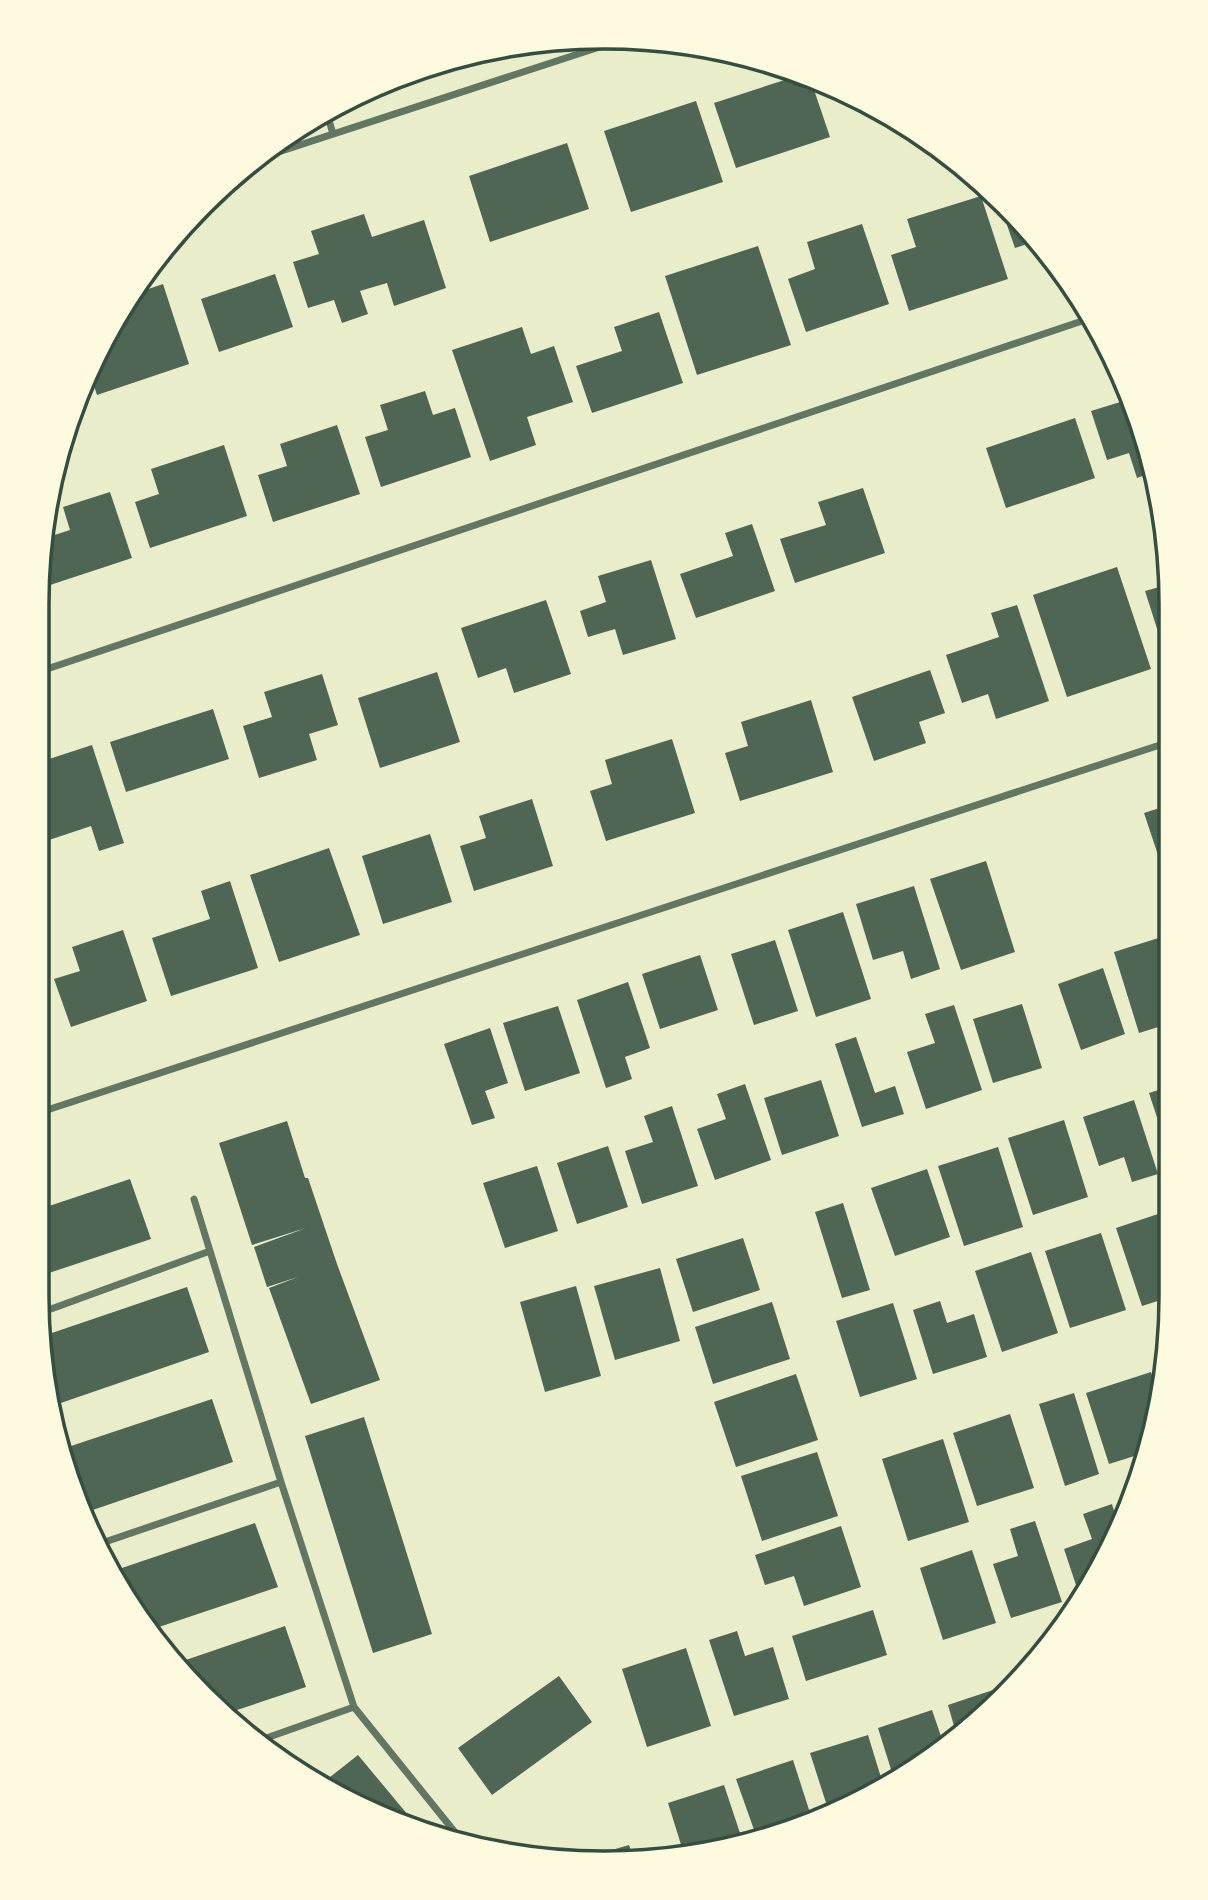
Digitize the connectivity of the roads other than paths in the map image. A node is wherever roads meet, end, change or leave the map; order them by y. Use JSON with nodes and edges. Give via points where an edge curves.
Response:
{"nodes":[{"id":1,"x":589,"y":49,"type":"edge"},
{"id":2,"x":329,"y":122,"type":"edge"},
{"id":3,"x":333,"y":134,"type":"junction"},
{"id":4,"x":287,"y":149,"type":"edge"},
{"id":5,"x":1081,"y":321,"type":"edge"},
{"id":6,"x":49,"y":668,"type":"edge"},
{"id":7,"x":1159,"y":745,"type":"edge"},
{"id":8,"x":49,"y":1108,"type":"edge"},
{"id":9,"x":194,"y":1199,"type":"dead end"},
{"id":10,"x":210,"y":1251,"type":"junction"},
{"id":11,"x":49,"y":1310,"type":"edge"},
{"id":12,"x":281,"y":1482,"type":"junction"},
{"id":13,"x":106,"y":1542,"type":"edge"},
{"id":14,"x":355,"y":1707,"type":"junction"},
{"id":15,"x":268,"y":1737,"type":"edge"},
{"id":16,"x":453,"y":1830,"type":"edge"}],
"edges":[{"from":1,"to":3,"type":"street"},
{"from":2,"to":3,"type":"street"},
{"from":3,"to":4,"type":"street"},
{"from":5,"to":6,"type":"street"},
{"from":7,"to":8,"type":"street"},
{"from":9,"to":10,"type":"street"},
{"from":10,"to":11,"type":"street"},
{"from":10,"to":12,"type":"street"},
{"from":12,"to":13,"type":"street"},
{"from":12,"to":14,"type":"street"},
{"from":14,"to":15,"type":"street"},
{"from":14,"to":16,"type":"street"}]}
